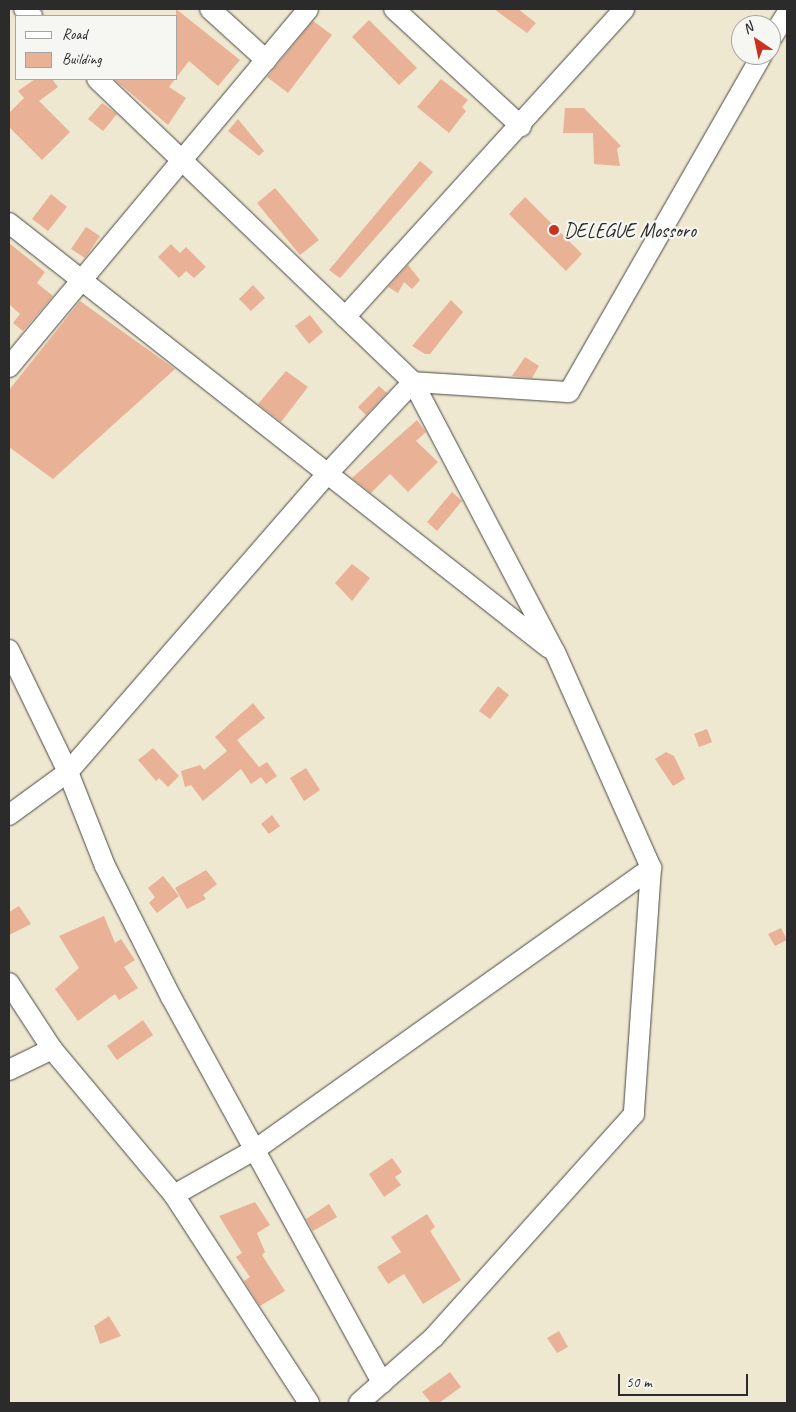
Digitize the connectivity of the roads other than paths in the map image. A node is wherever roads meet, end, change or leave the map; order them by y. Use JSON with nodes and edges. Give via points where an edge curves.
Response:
{"nodes":[{"id":1,"x":210,"y":9,"type":"edge"},
{"id":2,"x":308,"y":9,"type":"edge"},
{"id":3,"x":394,"y":9,"type":"edge"},
{"id":4,"x":624,"y":9,"type":"edge"},
{"id":5,"x":266,"y":60,"type":"junction"},
{"id":6,"x":756,"y":65,"type":"edge"},
{"id":7,"x":98,"y":80,"type":"edge"},
{"id":8,"x":521,"y":126,"type":"junction"},
{"id":9,"x":184,"y":162,"type":"junction"},
{"id":10,"x":9,"y":223,"type":"edge"},
{"id":11,"x":80,"y":278,"type":"junction"},
{"id":12,"x":345,"y":317,"type":"junction"},
{"id":13,"x":9,"y":367,"type":"edge"},
{"id":14,"x":413,"y":382,"type":"junction"},
{"id":15,"x":327,"y":474,"type":"junction"},
{"id":16,"x":9,"y":650,"type":"edge"},
{"id":17,"x":555,"y":652,"type":"junction"},
{"id":18,"x":68,"y":772,"type":"junction"},
{"id":19,"x":9,"y":815,"type":"edge"},
{"id":20,"x":651,"y":868,"type":"junction"},
{"id":21,"x":9,"y":983,"type":"edge"},
{"id":22,"x":52,"y":1049,"type":"junction"},
{"id":23,"x":9,"y":1070,"type":"edge"},
{"id":24,"x":256,"y":1148,"type":"junction"},
{"id":25,"x":174,"y":1195,"type":"junction"},
{"id":26,"x":382,"y":1383,"type":"junction"},
{"id":27,"x":309,"y":1403,"type":"edge"},
{"id":28,"x":359,"y":1403,"type":"edge"}],
"edges":[{"from":1,"to":5,"type":"street"},
{"from":2,"to":5,"type":"street"},
{"from":3,"to":8,"type":"street"},
{"from":4,"to":8,"type":"street"},
{"from":5,"to":9,"type":"street"},
{"from":6,"to":14,"type":"street","via":[[569,392]]},
{"from":7,"to":9,"type":"street"},
{"from":8,"to":12,"type":"street"},
{"from":9,"to":11,"type":"street"},
{"from":9,"to":12,"type":"street"},
{"from":10,"to":11,"type":"street"},
{"from":11,"to":13,"type":"street"},
{"from":11,"to":15,"type":"street"},
{"from":12,"to":14,"type":"street"},
{"from":14,"to":15,"type":"street"},
{"from":14,"to":17,"type":"street"},
{"from":15,"to":17,"type":"street"},
{"from":15,"to":18,"type":"street"},
{"from":16,"to":18,"type":"street"},
{"from":17,"to":20,"type":"street"},
{"from":18,"to":19,"type":"street"},
{"from":18,"to":24,"type":"street","via":[[105,866],[171,997]]},
{"from":20,"to":24,"type":"street"},
{"from":20,"to":26,"type":"street","via":[[634,1114],[434,1337]]},
{"from":21,"to":22,"type":"street"},
{"from":22,"to":23,"type":"street"},
{"from":22,"to":25,"type":"street"},
{"from":24,"to":25,"type":"street"},
{"from":24,"to":26,"type":"street"},
{"from":25,"to":27,"type":"street"},
{"from":26,"to":28,"type":"street"}]}
